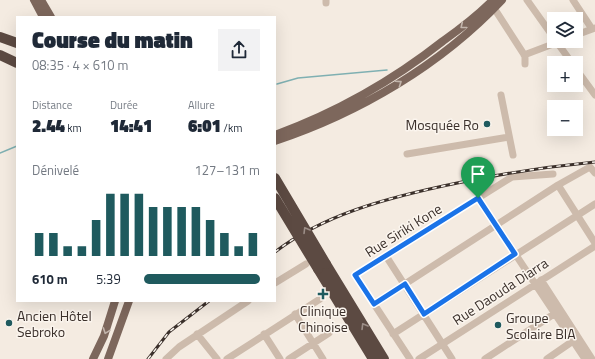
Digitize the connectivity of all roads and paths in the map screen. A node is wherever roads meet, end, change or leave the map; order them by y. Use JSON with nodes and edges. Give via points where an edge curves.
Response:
{"nodes":[{"id":1,"x":34,"y":0,"type":"edge"},
{"id":2,"x":41,"y":0,"type":"edge"},
{"id":3,"x":502,"y":0,"type":"edge"},
{"id":4,"x":527,"y":0,"type":"edge"},
{"id":5,"x":573,"y":0,"type":"edge"},
{"id":6,"x":493,"y":4,"type":"edge"},
{"id":7,"x":42,"y":16,"type":"edge"},
{"id":8,"x":50,"y":16,"type":"edge"},
{"id":9,"x":547,"y":27,"type":"edge"},
{"id":10,"x":593,"y":31,"type":"edge"},
{"id":11,"x":583,"y":33,"type":"edge"},
{"id":12,"x":0,"y":36,"type":"edge"},
{"id":13,"x":16,"y":42,"type":"edge"},
{"id":14,"x":547,"y":45,"type":"edge"},
{"id":15,"x":0,"y":49,"type":"edge"},
{"id":16,"x":0,"y":55,"type":"edge"},
{"id":17,"x":16,"y":55,"type":"edge"},
{"id":18,"x":524,"y":55,"type":"junction"},
{"id":19,"x":16,"y":63,"type":"edge"},
{"id":20,"x":525,"y":64,"type":"dead end"},
{"id":21,"x":583,"y":79,"type":"edge"},
{"id":22,"x":502,"y":95,"type":"dead end"},
{"id":23,"x":595,"y":95,"type":"edge"},
{"id":24,"x":276,"y":135,"type":"edge"},
{"id":25,"x":510,"y":137,"type":"junction"},
{"id":26,"x":276,"y":141,"type":"edge"},
{"id":27,"x":407,"y":154,"type":"dead end"},
{"id":28,"x":513,"y":155,"type":"dead end"},
{"id":29,"x":595,"y":173,"type":"edge"},
{"id":30,"x":553,"y":174,"type":"dead end"},
{"id":31,"x":276,"y":180,"type":"edge"},
{"id":32,"x":558,"y":185,"type":"junction"},
{"id":33,"x":478,"y":198,"type":"junction"},
{"id":34,"x":276,"y":199,"type":"edge"},
{"id":35,"x":595,"y":204,"type":"edge"},
{"id":36,"x":577,"y":215,"type":"junction"},
{"id":37,"x":495,"y":226,"type":"junction"},
{"id":38,"x":595,"y":243,"type":"edge"},
{"id":39,"x":595,"y":246,"type":"edge"},
{"id":40,"x":515,"y":254,"type":"junction"},
{"id":41,"x":386,"y":256,"type":"junction"},
{"id":42,"x":306,"y":264,"type":"dead end"},
{"id":43,"x":322,"y":266,"type":"junction"},
{"id":44,"x":276,"y":282,"type":"edge"},
{"id":45,"x":538,"y":282,"type":"junction"},
{"id":46,"x":405,"y":284,"type":"junction"},
{"id":47,"x":320,"y":299,"type":"dead end"},
{"id":48,"x":115,"y":302,"type":"edge"},
{"id":49,"x":129,"y":302,"type":"edge"},
{"id":50,"x":246,"y":302,"type":"edge"},
{"id":51,"x":374,"y":304,"type":"junction"},
{"id":52,"x":295,"y":314,"type":"junction"},
{"id":53,"x":424,"y":314,"type":"junction"},
{"id":54,"x":554,"y":314,"type":"junction"},
{"id":55,"x":197,"y":334,"type":"junction"},
{"id":56,"x":264,"y":334,"type":"junction"},
{"id":57,"x":329,"y":334,"type":"dead end"},
{"id":58,"x":393,"y":334,"type":"junction"},
{"id":59,"x":573,"y":341,"type":"junction"},
{"id":60,"x":314,"y":343,"type":"junction"},
{"id":61,"x":442,"y":344,"type":"junction"},
{"id":62,"x":93,"y":359,"type":"edge"},
{"id":63,"x":108,"y":359,"type":"edge"},
{"id":64,"x":166,"y":359,"type":"edge"},
{"id":65,"x":216,"y":359,"type":"edge"},
{"id":66,"x":227,"y":359,"type":"edge"},
{"id":67,"x":280,"y":359,"type":"edge"},
{"id":68,"x":289,"y":359,"type":"edge"},
{"id":69,"x":324,"y":359,"type":"edge"},
{"id":70,"x":372,"y":359,"type":"edge"},
{"id":71,"x":384,"y":359,"type":"edge"},
{"id":72,"x":410,"y":359,"type":"edge"},
{"id":73,"x":419,"y":359,"type":"edge"},
{"id":74,"x":452,"y":359,"type":"edge"},
{"id":75,"x":485,"y":359,"type":"edge"},
{"id":76,"x":547,"y":359,"type":"edge"},
{"id":77,"x":585,"y":359,"type":"edge"},
{"id":78,"x":592,"y":359,"type":"edge"}],
"edges":[{"from":1,"to":7,"type":"main road"},
{"from":2,"to":8,"type":"main road"},
{"from":3,"to":6,"type":"main road"},
{"from":4,"to":9,"type":"street"},
{"from":5,"to":10,"type":"street"},
{"from":6,"to":18,"type":"street"},
{"from":6,"to":24,"type":"main road","one_way":true,"via":[[380,86]]},
{"from":26,"to":6,"type":"main road","one_way":true,"via":[[336,116],[395,85],[450,46]]},
{"from":10,"to":11,"type":"street"},
{"from":12,"to":13,"type":"highway"},
{"from":14,"to":18,"type":"street"},
{"from":15,"to":17,"type":"highway"},
{"from":16,"to":19,"type":"highway"},
{"from":18,"to":20,"type":"street"},
{"from":21,"to":23,"type":"street"},
{"from":22,"to":25,"type":"street"},
{"from":25,"to":27,"type":"street"},
{"from":25,"to":28,"type":"street"},
{"from":29,"to":32,"type":"street","via":[[590,167]]},
{"from":30,"to":33,"type":"street","name":"Rue Siriki Kone","via":[[512,177]]},
{"from":43,"to":31,"type":"highway","one_way":true,"bridge":true},
{"from":32,"to":36,"type":"street"},
{"from":32,"to":37,"type":"street"},
{"from":33,"to":37,"type":"street"},
{"from":33,"to":41,"type":"street","name":"Rue Siriki Kone"},
{"from":34,"to":43,"type":"highway","bridge":true},
{"from":35,"to":36,"type":"street"},
{"from":36,"to":38,"type":"street"},
{"from":36,"to":40,"type":"street"},
{"from":37,"to":40,"type":"street"},
{"from":37,"to":46,"type":"street"},
{"from":39,"to":45,"type":"street","name":"Rue Daouda Diarra"},
{"from":40,"to":45,"type":"street"},
{"from":40,"to":53,"type":"street"},
{"from":41,"to":46,"type":"street"},
{"from":41,"to":51,"type":"street","name":"Rue Siriki Kone","via":[[355,275]]},
{"from":42,"to":44,"type":"street"},
{"from":43,"to":70,"type":"highway"},
{"from":71,"to":43,"type":"highway","one_way":true},
{"from":45,"to":54,"type":"street"},
{"from":45,"to":61,"type":"street","name":"Rue Daouda Diarra"},
{"from":45,"to":78,"type":"street"},
{"from":46,"to":51,"type":"street"},
{"from":46,"to":53,"type":"street"},
{"from":47,"to":52,"type":"street"},
{"from":48,"to":62,"type":"main road","one_way":true,"via":[[104,336]]},
{"from":49,"to":63,"type":"main road"},
{"from":50,"to":55,"type":"street"},
{"from":51,"to":58,"type":"street"},
{"from":52,"to":56,"type":"street"},
{"from":52,"to":60,"type":"street"},
{"from":53,"to":58,"type":"street"},
{"from":53,"to":61,"type":"street"},
{"from":54,"to":59,"type":"street"},
{"from":54,"to":75,"type":"street"},
{"from":55,"to":64,"type":"street"},
{"from":55,"to":65,"type":"street"},
{"from":56,"to":66,"type":"street"},
{"from":56,"to":67,"type":"street"},
{"from":57,"to":60,"type":"street"},
{"from":58,"to":72,"type":"street"},
{"from":59,"to":76,"type":"street"},
{"from":59,"to":77,"type":"street"},
{"from":60,"to":68,"type":"street"},
{"from":60,"to":69,"type":"street"},
{"from":61,"to":73,"type":"street","name":"Rue Daouda Diarra"},
{"from":61,"to":74,"type":"street"}]}
